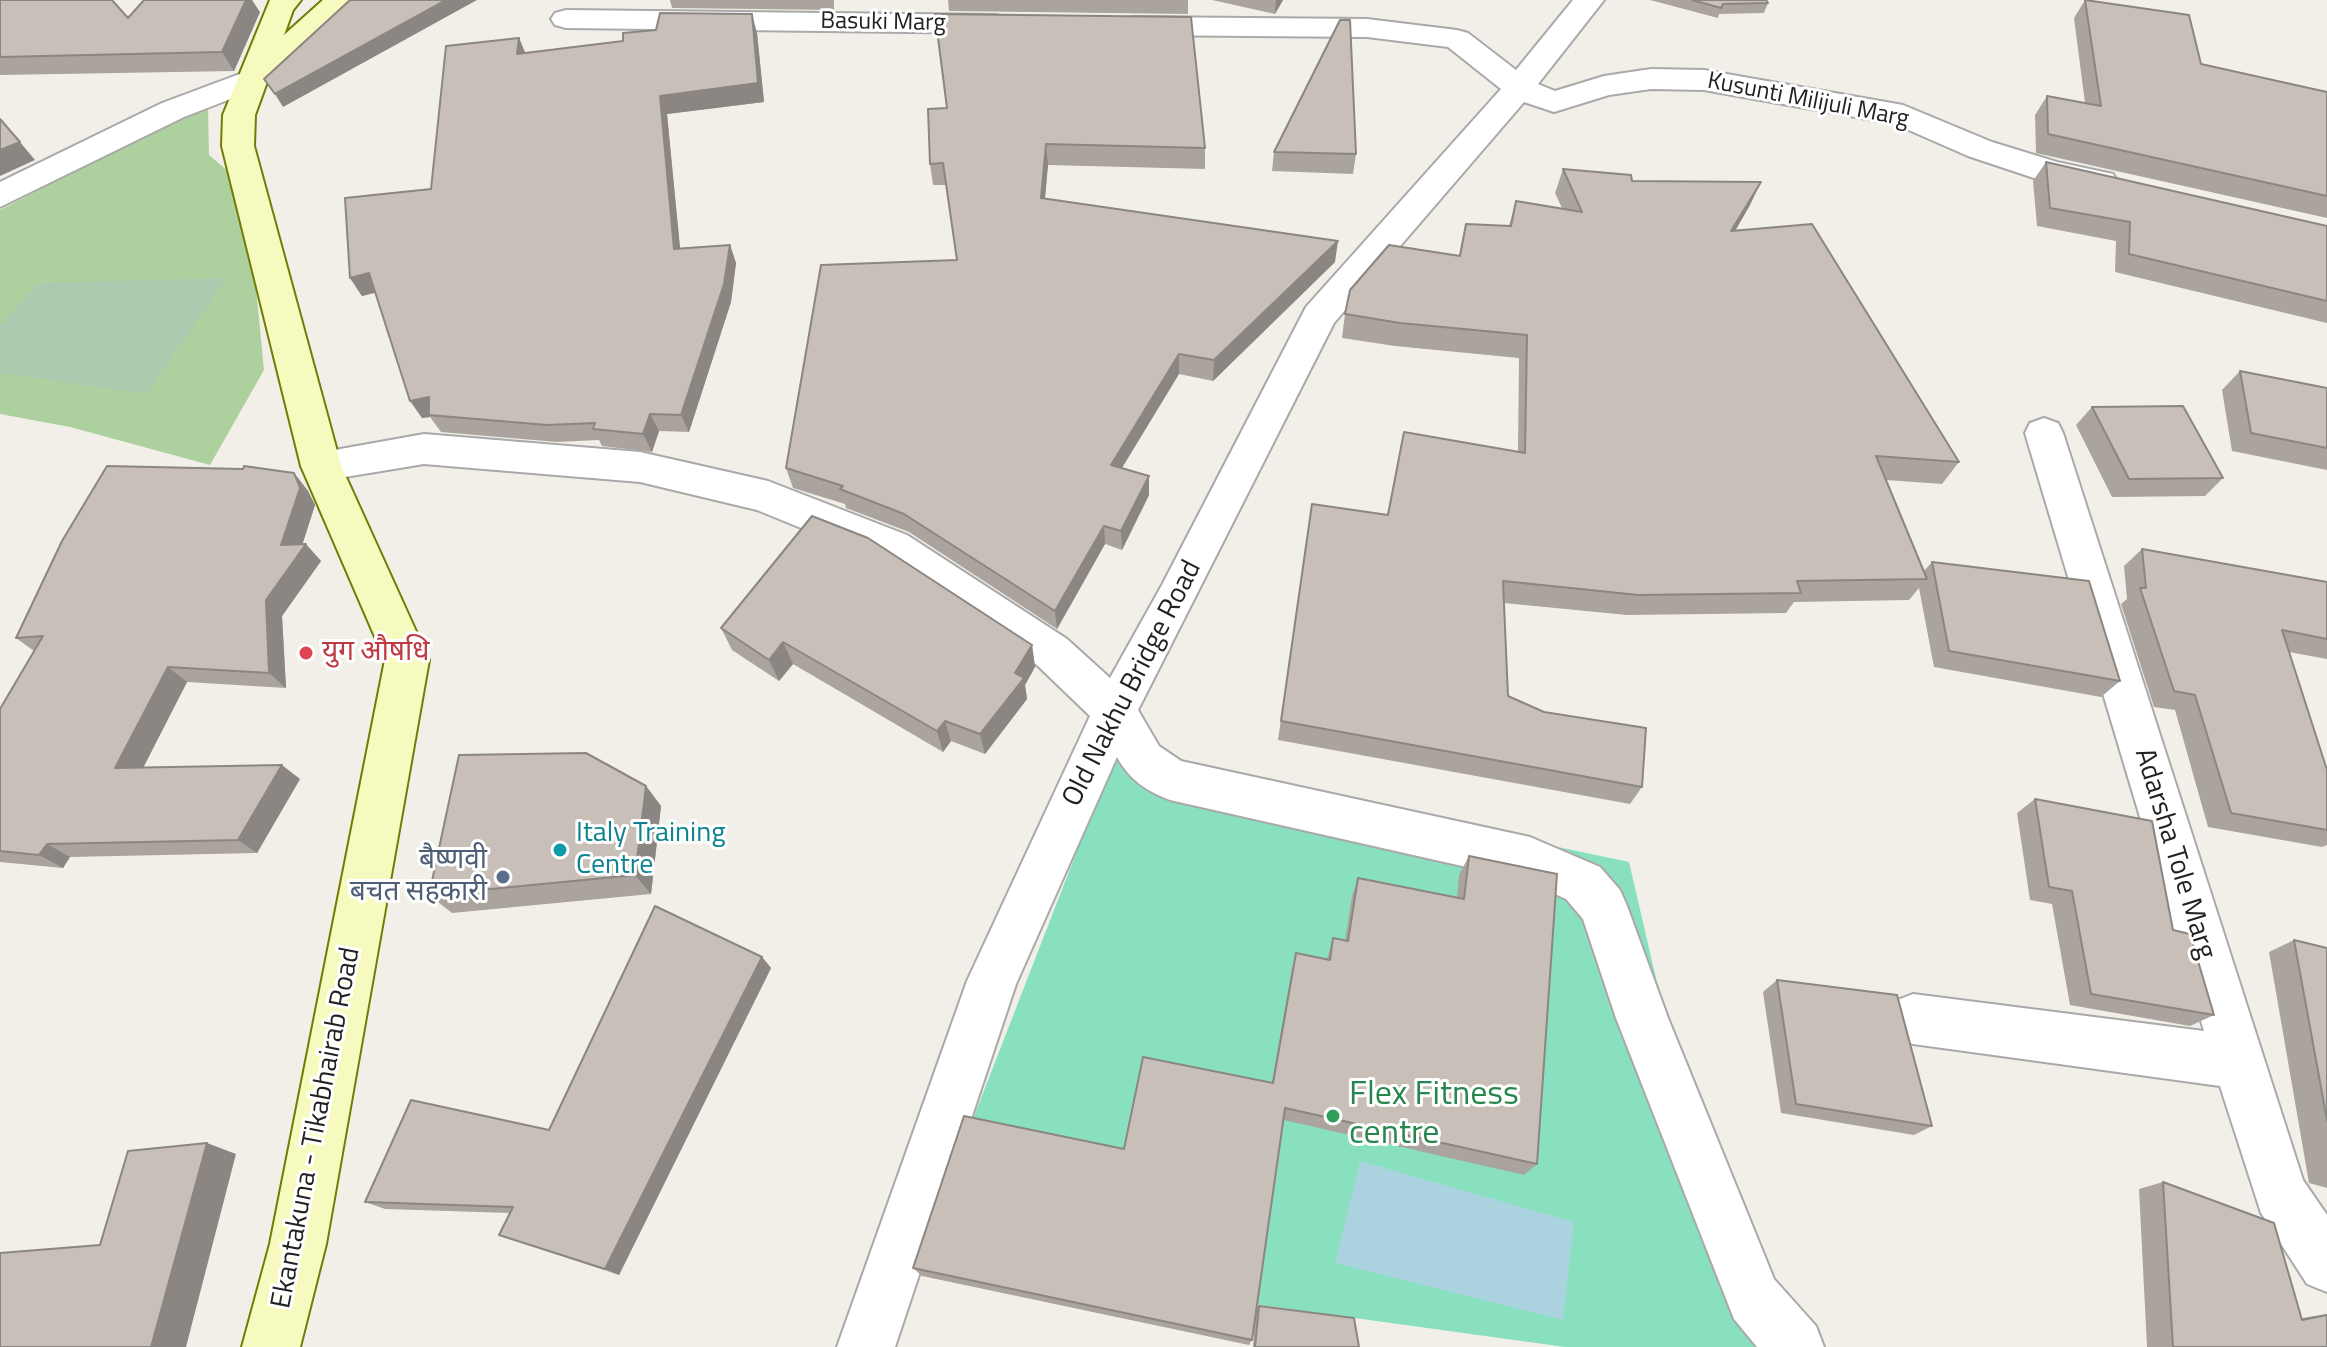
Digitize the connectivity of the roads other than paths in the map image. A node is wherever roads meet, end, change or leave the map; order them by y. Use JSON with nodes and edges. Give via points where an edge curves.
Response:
{"nodes":[{"id":1,"x":286,"y":0,"type":"edge"},
{"id":2,"x":341,"y":0,"type":"edge"},
{"id":3,"x":1589,"y":0,"type":"edge"},
{"id":4,"x":572,"y":10,"type":"edge"},
{"id":5,"x":931,"y":12,"type":"edge"},
{"id":6,"x":1020,"y":24,"type":"edge"},
{"id":7,"x":1099,"y":25,"type":"edge"},
{"id":8,"x":253,"y":79,"type":"junction"},
{"id":9,"x":1519,"y":88,"type":"junction"},
{"id":10,"x":2126,"y":188,"type":"edge"},
{"id":11,"x":0,"y":196,"type":"edge"},
{"id":12,"x":2044,"y":433,"type":"dead end"},
{"id":13,"x":321,"y":466,"type":"junction"},
{"id":14,"x":1115,"y":711,"type":"junction"},
{"id":15,"x":1913,"y":1019,"type":"dead end"},
{"id":16,"x":2239,"y":1062,"type":"junction"},
{"id":17,"x":2327,"y":1264,"type":"edge"},
{"id":18,"x":271,"y":1347,"type":"edge"},
{"id":19,"x":866,"y":1347,"type":"edge"},
{"id":20,"x":1795,"y":1347,"type":"edge"}],
"edges":[{"from":1,"to":8,"type":"main road","name":"Ekantakuna - Tikabhairab Road"},
{"from":2,"to":8,"type":"main road"},
{"from":3,"to":9,"type":"street","name":"Old Nakhu Bridge Road"},
{"from":4,"to":5,"type":"street","name":"Basuki Marg"},
{"from":5,"to":6,"type":"street","name":"Basuki Marg"},
{"from":7,"to":9,"type":"street","via":[[1367,28],[1457,39]]},
{"from":8,"to":11,"type":"street","via":[[173,110]]},
{"from":8,"to":13,"type":"main road","name":"Ekantakuna - Tikabhairab Road","via":[[239,115],[238,146]]},
{"from":9,"to":10,"type":"street","name":"Kusunti Milijuli Marg","via":[[1554,102],[1604,86],[1651,79],[1704,80],[1903,115],[1995,154]]},
{"from":9,"to":14,"type":"street","name":"Old Nakhu Bridge Road","via":[[1319,316]]},
{"from":12,"to":16,"type":"street","name":"Adarsha Tole Marg"},
{"from":13,"to":14,"type":"street","via":[[424,449],[640,467],[768,497],[892,547],[1052,652]]},
{"from":13,"to":18,"type":"main road","name":"Ekantakuna - Tikabhairab Road","via":[[407,660],[298,1244]]},
{"from":14,"to":19,"type":"street","name":"Old Nakhu Bridge Road","via":[[992,981]]},
{"from":14,"to":20,"type":"street","via":[[1143,760],[1170,779],[1530,859],[1583,883],[1603,906],[1754,1299]]},
{"from":15,"to":16,"type":"street"},
{"from":16,"to":17,"type":"street","name":"Adarsha Tole Marg","via":[[2280,1194]]}]}
